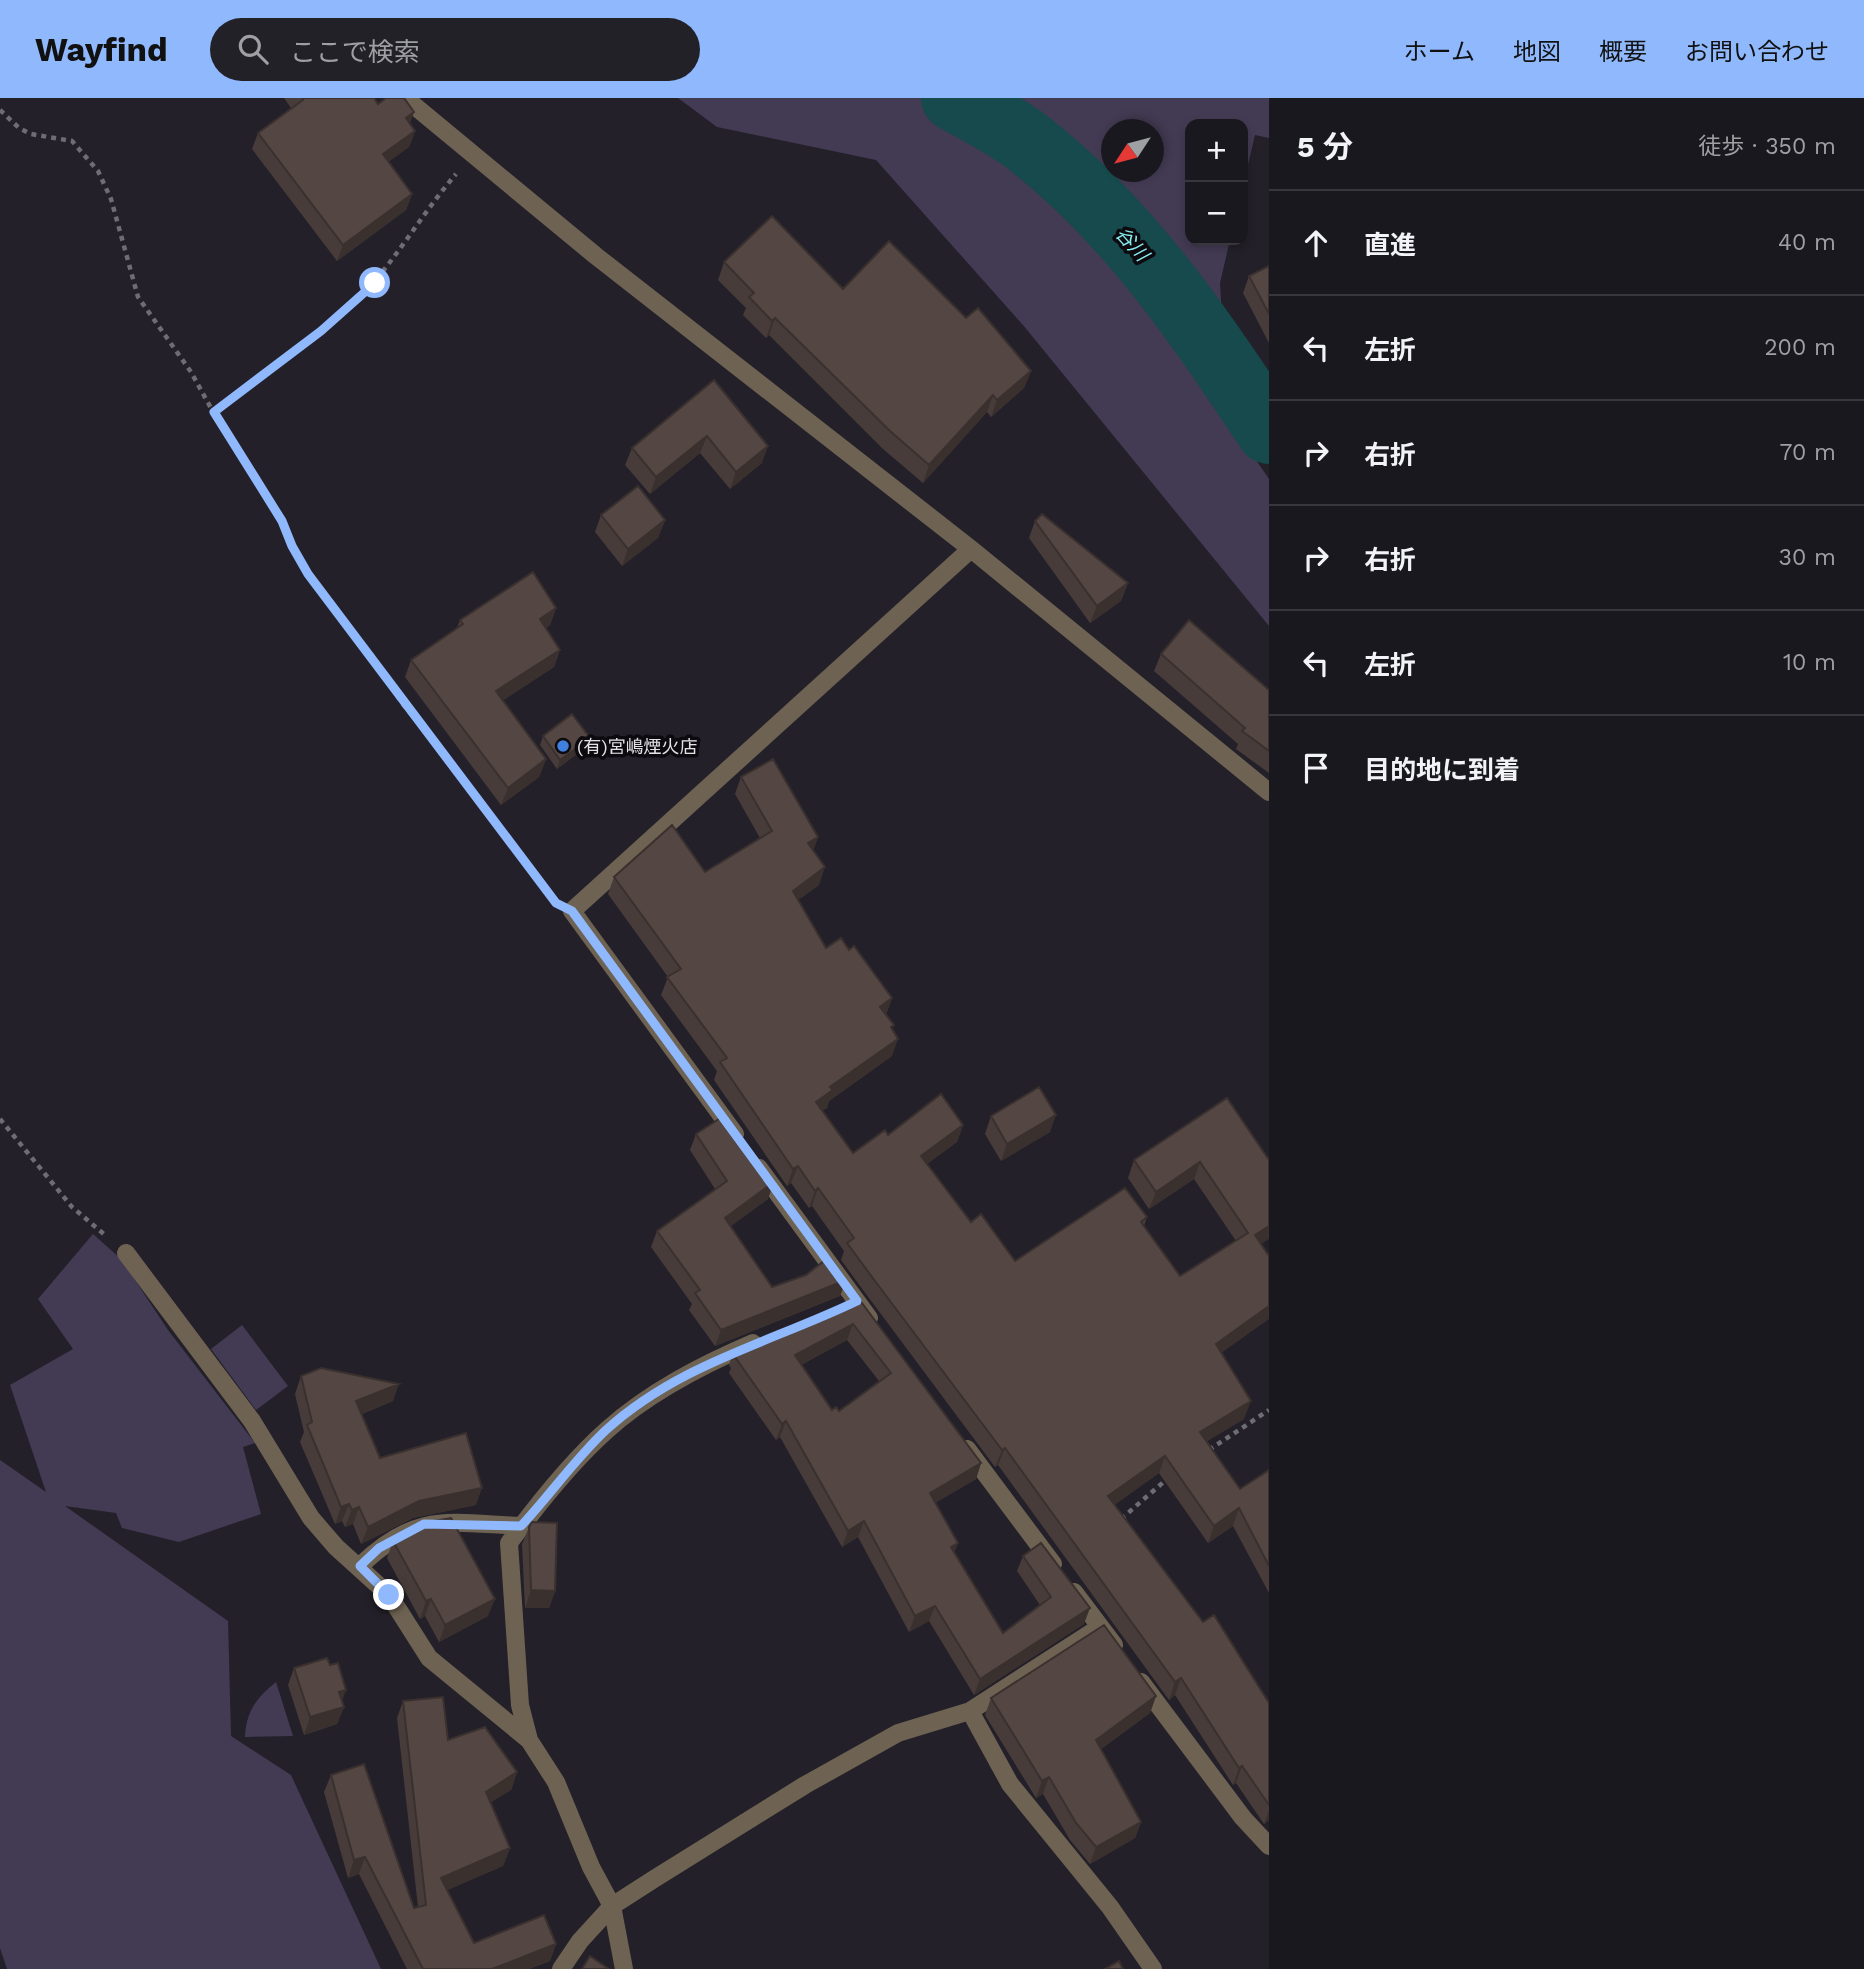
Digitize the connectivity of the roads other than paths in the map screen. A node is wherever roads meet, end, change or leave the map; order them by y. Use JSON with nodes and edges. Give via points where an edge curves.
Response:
{"nodes":[{"id":1,"x":405,"y":98,"type":"edge"},
{"id":2,"x":971,"y":549,"type":"junction"},
{"id":3,"x":1269,"y":792,"type":"edge"},
{"id":4,"x":126,"y":1253,"type":"road end"},
{"id":5,"x":857,"y":1301,"type":"junction"},
{"id":6,"x":836,"y":1311,"type":"edge"},
{"id":7,"x":881,"y":1334,"type":"edge"},
{"id":8,"x":770,"y":1336,"type":"edge"},
{"id":9,"x":955,"y":1433,"type":"edge"},
{"id":10,"x":521,"y":1526,"type":"junction"},
{"id":11,"x":360,"y":1566,"type":"junction"},
{"id":12,"x":1100,"y":1626,"type":"junction"},
{"id":13,"x":970,"y":1711,"type":"junction"},
{"id":14,"x":529,"y":1740,"type":"junction"},
{"id":15,"x":1269,"y":1846,"type":"edge"},
{"id":16,"x":612,"y":1906,"type":"junction"},
{"id":17,"x":561,"y":1969,"type":"edge"},
{"id":18,"x":624,"y":1969,"type":"edge"},
{"id":19,"x":1153,"y":1969,"type":"edge"}],
"edges":[{"from":1,"to":2,"type":"street","via":[[596,256]]},
{"from":2,"to":3,"type":"street"},
{"from":2,"to":5,"type":"street","via":[[572,911]]},
{"from":4,"to":11,"type":"street","via":[[253,1421],[311,1518]]},
{"from":5,"to":6,"type":"street"},
{"from":5,"to":7,"type":"street"},
{"from":8,"to":10,"type":"street","via":[[712,1360],[630,1412],[582,1456]]},
{"from":9,"to":12,"type":"street"},
{"from":10,"to":11,"type":"street","via":[[424,1524],[379,1548]]},
{"from":10,"to":14,"type":"street","via":[[509,1544],[517,1679]]},
{"from":11,"to":14,"type":"street","via":[[402,1611],[429,1658]]},
{"from":12,"to":13,"type":"street"},
{"from":12,"to":15,"type":"street","via":[[1243,1818]]},
{"from":13,"to":16,"type":"street","via":[[898,1733],[805,1785]]},
{"from":13,"to":19,"type":"street","via":[[1010,1784],[1110,1907]]},
{"from":14,"to":16,"type":"street","via":[[556,1782]]},
{"from":16,"to":17,"type":"street"},
{"from":16,"to":18,"type":"street"}]}
